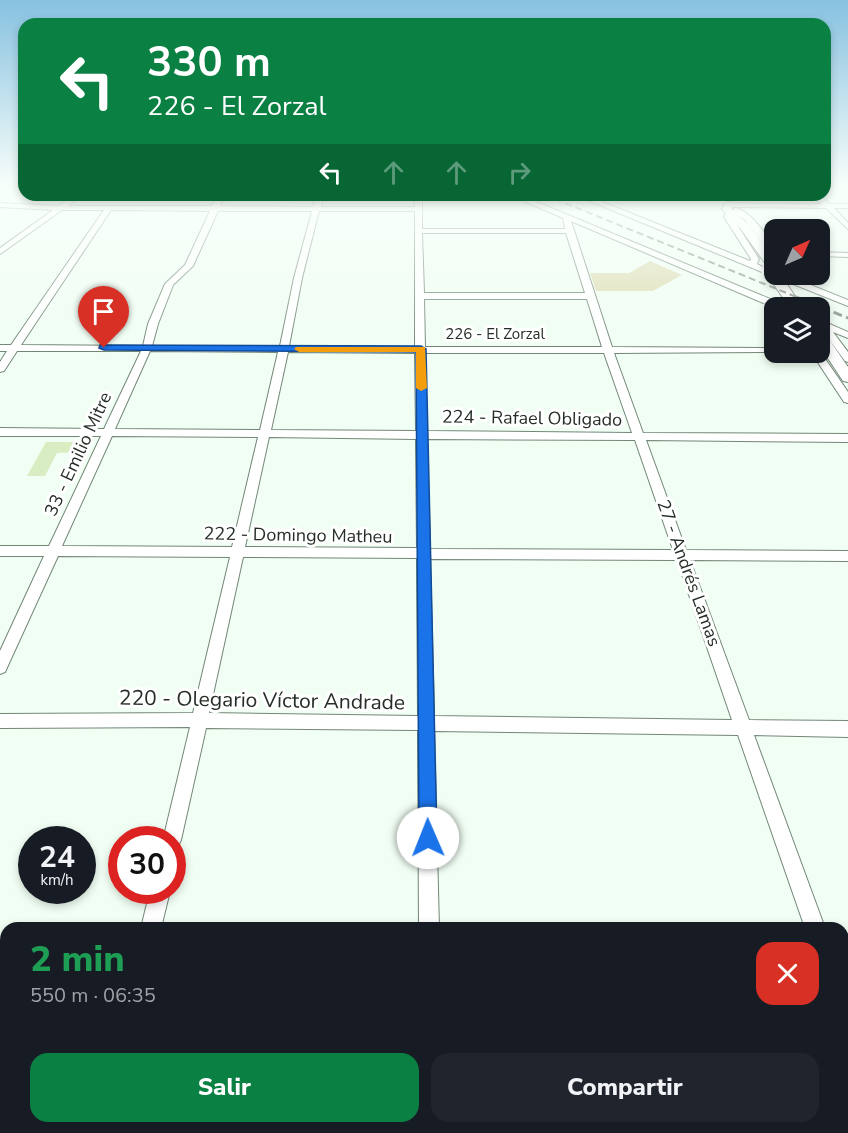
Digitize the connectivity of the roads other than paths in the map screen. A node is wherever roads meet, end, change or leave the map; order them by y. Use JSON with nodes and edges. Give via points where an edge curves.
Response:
{"nodes":[{"id":1,"x":15,"y":241,"type":"edge"},
{"id":2,"x":85,"y":241,"type":"edge"},
{"id":3,"x":200,"y":241,"type":"edge"},
{"id":4,"x":308,"y":241,"type":"edge"},
{"id":5,"x":420,"y":241,"type":"edge"},
{"id":6,"x":572,"y":241,"type":"edge"},
{"id":7,"x":624,"y":241,"type":"edge"},
{"id":8,"x":693,"y":241,"type":"edge"},
{"id":9,"x":743,"y":241,"type":"edge"},
{"id":10,"x":0,"y":252,"type":"edge"},
{"id":11,"x":830,"y":254,"type":"edge"},
{"id":12,"x":848,"y":255,"type":"edge"},
{"id":13,"x":753,"y":265,"type":"junction"},
{"id":14,"x":764,"y":268,"type":"edge"},
{"id":15,"x":789,"y":285,"type":"edge"},
{"id":16,"x":809,"y":285,"type":"edge"},
{"id":17,"x":589,"y":296,"type":"junction"},
{"id":18,"x":420,"y":297,"type":"junction"},
{"id":19,"x":798,"y":297,"type":"edge"},
{"id":20,"x":764,"y":300,"type":"edge"},
{"id":21,"x":848,"y":303,"type":"edge"},
{"id":22,"x":830,"y":331,"type":"edge"},
{"id":23,"x":848,"y":335,"type":"edge"},
{"id":24,"x":830,"y":336,"type":"edge"},
{"id":25,"x":830,"y":346,"type":"edge"},
{"id":26,"x":844,"y":346,"type":"edge"},
{"id":27,"x":0,"y":348,"type":"edge"},
{"id":28,"x":16,"y":348,"type":"junction"},
{"id":29,"x":147,"y":348,"type":"junction"},
{"id":30,"x":285,"y":349,"type":"junction"},
{"id":31,"x":421,"y":349,"type":"junction"},
{"id":32,"x":608,"y":350,"type":"junction"},
{"id":33,"x":764,"y":351,"type":"edge"},
{"id":34,"x":848,"y":359,"type":"edge"},
{"id":35,"x":823,"y":363,"type":"edge"},
{"id":36,"x":0,"y":369,"type":"edge"},
{"id":37,"x":848,"y":378,"type":"edge"},
{"id":38,"x":848,"y":399,"type":"edge"},
{"id":39,"x":0,"y":432,"type":"edge"},
{"id":40,"x":108,"y":433,"type":"junction"},
{"id":41,"x":264,"y":434,"type":"junction"},
{"id":42,"x":421,"y":435,"type":"junction"},
{"id":43,"x":641,"y":437,"type":"junction"},
{"id":44,"x":848,"y":438,"type":"edge"},
{"id":45,"x":0,"y":551,"type":"edge"},
{"id":46,"x":52,"y":551,"type":"junction"},
{"id":47,"x":239,"y":552,"type":"junction"},
{"id":48,"x":424,"y":554,"type":"junction"},
{"id":49,"x":683,"y":556,"type":"junction"},
{"id":50,"x":848,"y":556,"type":"edge"},
{"id":51,"x":0,"y":667,"type":"edge"},
{"id":52,"x":200,"y":720,"type":"junction"},
{"id":53,"x":0,"y":721,"type":"edge"},
{"id":54,"x":427,"y":725,"type":"junction"},
{"id":55,"x":744,"y":728,"type":"junction"},
{"id":56,"x":848,"y":729,"type":"edge"},
{"id":57,"x":175,"y":826,"type":"edge"},
{"id":58,"x":157,"y":904,"type":"edge"},
{"id":59,"x":152,"y":922,"type":"edge"},
{"id":60,"x":429,"y":922,"type":"edge"},
{"id":61,"x":813,"y":922,"type":"edge"}],
"edges":[{"from":1,"to":10,"type":"street"},
{"from":2,"to":28,"type":"street"},
{"from":3,"to":29,"type":"street","name":"33 - Emilio Mitre","via":[[189,266],[169,284]]},
{"from":4,"to":30,"type":"street"},
{"from":5,"to":18,"type":"street"},
{"from":6,"to":17,"type":"street","name":"27 - Andrés Lamas"},
{"from":7,"to":20,"type":"street"},
{"from":8,"to":13,"type":"street"},
{"from":9,"to":13,"type":"street","via":[[755,259]]},
{"from":11,"to":12,"type":"street"},
{"from":13,"to":14,"type":"street"},
{"from":15,"to":19,"type":"main road"},
{"from":16,"to":21,"type":"street"},
{"from":17,"to":18,"type":"street"},
{"from":17,"to":32,"type":"street","name":"27 - Andrés Lamas"},
{"from":18,"to":31,"type":"street"},
{"from":22,"to":23,"type":"street"},
{"from":24,"to":26,"type":"street"},
{"from":25,"to":37,"type":"main road"},
{"from":26,"to":34,"type":"street"},
{"from":27,"to":28,"type":"street","name":"226 - El Zorzal"},
{"from":28,"to":29,"type":"street","name":"226 - El Zorzal"},
{"from":28,"to":36,"type":"street"},
{"from":29,"to":30,"type":"street","name":"226 - El Zorzal"},
{"from":29,"to":40,"type":"street","name":"33 - Emilio Mitre"},
{"from":30,"to":31,"type":"street","name":"226 - El Zorzal"},
{"from":30,"to":41,"type":"street"},
{"from":31,"to":32,"type":"street","name":"226 - El Zorzal"},
{"from":31,"to":42,"type":"street"},
{"from":32,"to":33,"type":"street","name":"226 - El Zorzal"},
{"from":32,"to":43,"type":"street","name":"27 - Andrés Lamas"},
{"from":35,"to":38,"type":"street"},
{"from":39,"to":40,"type":"street","name":"224 - Rafael Obligado"},
{"from":40,"to":41,"type":"street","name":"224 - Rafael Obligado"},
{"from":40,"to":46,"type":"street","name":"33 - Emilio Mitre"},
{"from":41,"to":42,"type":"street","name":"224 - Rafael Obligado"},
{"from":41,"to":47,"type":"street"},
{"from":42,"to":43,"type":"street","name":"224 - Rafael Obligado"},
{"from":42,"to":48,"type":"street"},
{"from":43,"to":44,"type":"street","name":"224 - Rafael Obligado"},
{"from":43,"to":49,"type":"street","name":"27 - Andrés Lamas"},
{"from":45,"to":46,"type":"street","name":"222 - Domingo Matheu"},
{"from":46,"to":47,"type":"street","name":"222 - Domingo Matheu"},
{"from":46,"to":51,"type":"street","name":"33 - Emilio Mitre"},
{"from":47,"to":48,"type":"street","name":"222 - Domingo Matheu"},
{"from":47,"to":52,"type":"street"},
{"from":48,"to":49,"type":"street","name":"222 - Domingo Matheu"},
{"from":48,"to":54,"type":"street"},
{"from":49,"to":50,"type":"street","name":"222 - Domingo Matheu"},
{"from":49,"to":55,"type":"street","name":"27 - Andrés Lamas"},
{"from":52,"to":53,"type":"street","name":"220 - Olegario Víctor Andrade"},
{"from":52,"to":54,"type":"street","name":"220 - Olegario Víctor Andrade"},
{"from":52,"to":57,"type":"street"},
{"from":54,"to":55,"type":"street","name":"220 - Olegario Víctor Andrade"},
{"from":54,"to":60,"type":"street"},
{"from":55,"to":56,"type":"street","name":"220 - Olegario Víctor Andrade"},
{"from":55,"to":61,"type":"street","name":"27 - Andrés Lamas"},
{"from":58,"to":59,"type":"street"}]}
